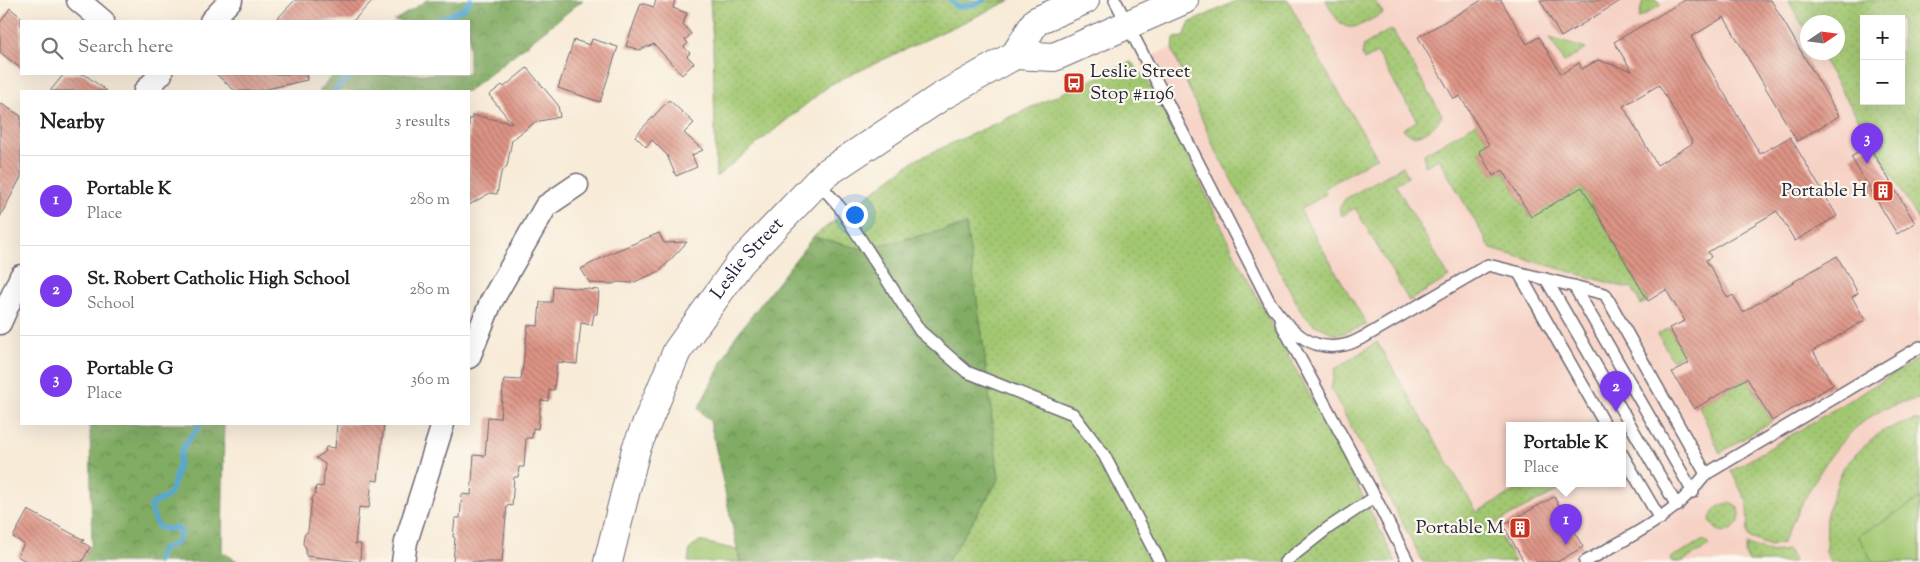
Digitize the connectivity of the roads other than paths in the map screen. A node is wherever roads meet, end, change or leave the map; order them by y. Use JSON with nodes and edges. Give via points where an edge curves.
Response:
{"nodes":[{"id":1,"x":78,"y":0,"type":"edge"},
{"id":2,"x":231,"y":0,"type":"edge"},
{"id":3,"x":1085,"y":0,"type":"edge"},
{"id":4,"x":1115,"y":0,"type":"edge"},
{"id":5,"x":1184,"y":0,"type":"edge"},
{"id":6,"x":102,"y":20,"type":"edge"},
{"id":7,"x":212,"y":20,"type":"edge"},
{"id":8,"x":1128,"y":25,"type":"junction"},
{"id":9,"x":1015,"y":55,"type":"junction"},
{"id":10,"x":818,"y":182,"type":"junction"},
{"id":11,"x":577,"y":185,"type":"dead end"},
{"id":12,"x":1519,"y":272,"type":"junction"},
{"id":13,"x":20,"y":278,"type":"edge"},
{"id":14,"x":1546,"y":279,"type":"junction"},
{"id":15,"x":1574,"y":286,"type":"junction"},
{"id":16,"x":1270,"y":303,"type":"junction"},
{"id":17,"x":0,"y":323,"type":"edge"},
{"id":18,"x":1920,"y":347,"type":"edge"},
{"id":19,"x":470,"y":354,"type":"edge"},
{"id":20,"x":1604,"y":422,"type":"edge"},
{"id":21,"x":443,"y":425,"type":"edge"},
{"id":22,"x":1626,"y":461,"type":"edge"},
{"id":23,"x":1706,"y":474,"type":"junction"},
{"id":24,"x":1692,"y":492,"type":"junction"},
{"id":25,"x":1375,"y":497,"type":"junction"},
{"id":26,"x":1677,"y":506,"type":"junction"},
{"id":27,"x":1660,"y":519,"type":"junction"},
{"id":28,"x":403,"y":562,"type":"edge"},
{"id":29,"x":608,"y":562,"type":"edge"},
{"id":30,"x":1160,"y":562,"type":"edge"},
{"id":31,"x":1285,"y":562,"type":"edge"},
{"id":32,"x":1408,"y":562,"type":"edge"},
{"id":33,"x":1585,"y":562,"type":"edge"}],
"edges":[{"from":1,"to":6,"type":"street"},
{"from":2,"to":7,"type":"street"},
{"from":3,"to":9,"type":"main road","name":"Leslie Street","via":[[1036,21]]},
{"from":4,"to":8,"type":"lane"},
{"from":5,"to":8,"type":"main road"},
{"from":8,"to":9,"type":"main road","via":[[1054,57]]},
{"from":8,"to":16,"type":"lane"},
{"from":9,"to":10,"type":"main road","name":"Leslie Street","via":[[942,96],[825,174]]},
{"from":10,"to":29,"type":"main road","name":"Leslie Street","via":[[740,263],[677,351],[636,449]]},
{"from":10,"to":30,"type":"lane","via":[[845,215],[920,331],[967,372],[1073,414],[1104,456]]},
{"from":11,"to":19,"type":"street","via":[[546,206],[491,302]]},
{"from":12,"to":14,"type":"lane"},
{"from":12,"to":16,"type":"lane","via":[[1488,265],[1366,336],[1346,345],[1331,347],[1303,338],[1291,329]]},
{"from":12,"to":20,"type":"lane"},
{"from":13,"to":17,"type":"street"},
{"from":14,"to":15,"type":"lane"},
{"from":14,"to":26,"type":"lane"},
{"from":15,"to":23,"type":"lane","via":[[1604,294]]},
{"from":15,"to":24,"type":"lane"},
{"from":16,"to":25,"type":"lane"},
{"from":18,"to":23,"type":"lane"},
{"from":21,"to":28,"type":"street","via":[[406,542]]},
{"from":22,"to":27,"type":"lane"},
{"from":23,"to":24,"type":"lane"},
{"from":24,"to":26,"type":"lane"},
{"from":25,"to":31,"type":"lane"},
{"from":25,"to":32,"type":"lane"},
{"from":26,"to":27,"type":"lane"},
{"from":27,"to":33,"type":"lane"}]}
